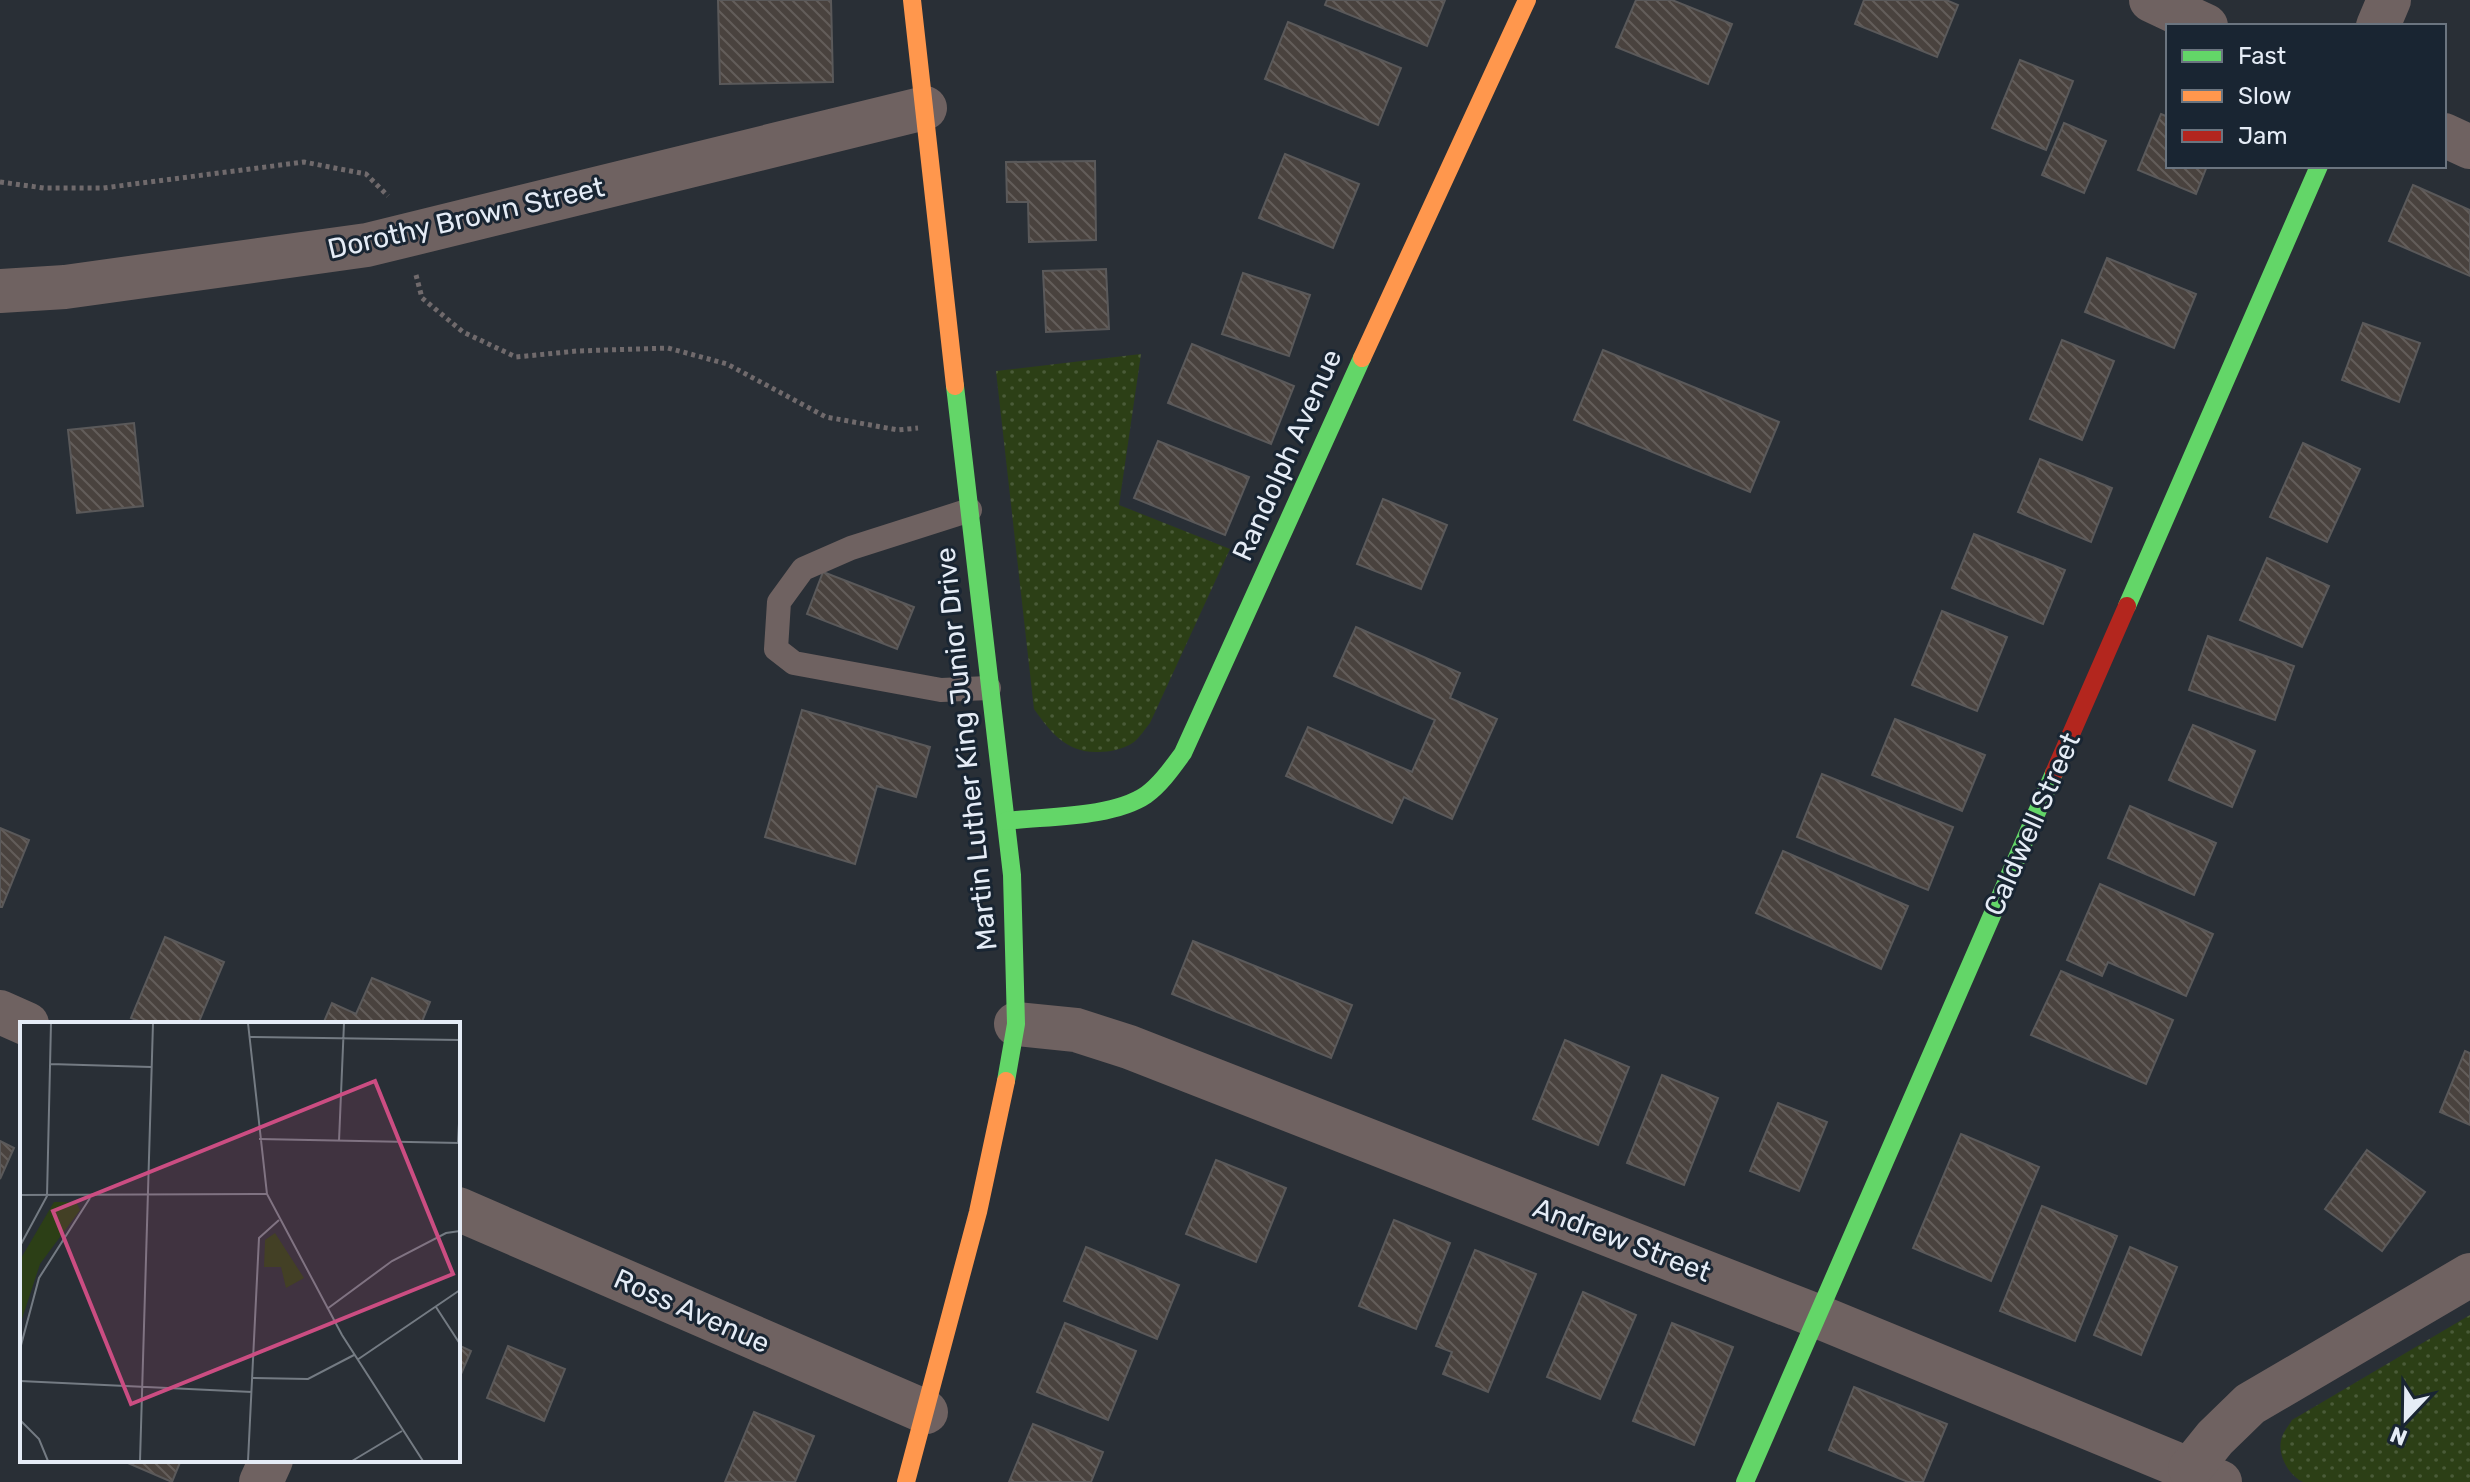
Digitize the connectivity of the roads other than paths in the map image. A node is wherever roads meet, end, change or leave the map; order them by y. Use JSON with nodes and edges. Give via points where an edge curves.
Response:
{"nodes":[{"id":1,"x":912,"y":0,"type":"edge"},
{"id":2,"x":1527,"y":0,"type":"edge"},
{"id":3,"x":2151,"y":0,"type":"edge"},
{"id":4,"x":2389,"y":0,"type":"edge"},
{"id":5,"x":2202,"y":24,"type":"edge"},
{"id":6,"x":2379,"y":24,"type":"edge"},
{"id":7,"x":925,"y":108,"type":"junction"},
{"id":8,"x":2446,"y":136,"type":"edge"},
{"id":9,"x":2470,"y":147,"type":"edge"},
{"id":10,"x":2318,"y":168,"type":"edge"},
{"id":11,"x":0,"y":291,"type":"edge"},
{"id":12,"x":970,"y":510,"type":"junction"},
{"id":13,"x":989,"y":688,"type":"junction"},
{"id":14,"x":1006,"y":821,"type":"junction"},
{"id":15,"x":0,"y":1012,"type":"edge"},
{"id":16,"x":22,"y":1022,"type":"edge"},
{"id":17,"x":1016,"y":1024,"type":"junction"},
{"id":18,"x":460,"y":1210,"type":"edge"},
{"id":19,"x":2470,"y":1275,"type":"edge"},
{"id":20,"x":1817,"y":1316,"type":"junction"},
{"id":21,"x":926,"y":1412,"type":"junction"},
{"id":22,"x":270,"y":1462,"type":"edge"},
{"id":23,"x":2205,"y":1475,"type":"edge"},
{"id":24,"x":261,"y":1482,"type":"edge"},
{"id":25,"x":906,"y":1482,"type":"edge"},
{"id":26,"x":1745,"y":1482,"type":"edge"}],
"edges":[{"from":1,"to":7,"type":"street","name":"Martin Luther King Junior Drive"},
{"from":2,"to":14,"type":"street","name":"Randolph Avenue","via":[[1183,753],[1162,780],[1136,800]]},
{"from":3,"to":5,"type":"street"},
{"from":4,"to":6,"type":"street"},
{"from":7,"to":11,"type":"street","name":"Dorothy Brown Street","via":[[367,245],[65,287]]},
{"from":7,"to":12,"type":"street","name":"Martin Luther King Junior Drive"},
{"from":8,"to":9,"type":"street"},
{"from":10,"to":20,"type":"street","name":"Caldwell Street"},
{"from":12,"to":13,"type":"street","name":"Martin Luther King Junior Drive"},
{"from":12,"to":13,"type":"lane","via":[[803,569],[779,602],[776,649],[794,663],[809,666],[941,690]]},
{"from":13,"to":14,"type":"street","name":"Martin Luther King Junior Drive"},
{"from":14,"to":17,"type":"street","name":"Martin Luther King Junior Drive","via":[[1014,901]]},
{"from":15,"to":16,"type":"street"},
{"from":17,"to":20,"type":"street","name":"Andrew Street","via":[[1076,1030],[1129,1047]]},
{"from":17,"to":21,"type":"street","name":"Martin Luther King Junior Drive","via":[[996,1137]]},
{"from":18,"to":21,"type":"street","name":"Ross Avenue"},
{"from":19,"to":23,"type":"street","via":[[2250,1404],[2215,1438]]},
{"from":20,"to":23,"type":"street","name":"Andrew Street"},
{"from":20,"to":26,"type":"street","name":"Caldwell Street"},
{"from":21,"to":25,"type":"street","name":"Martin Luther King Junior Drive"},
{"from":22,"to":24,"type":"street"}]}
